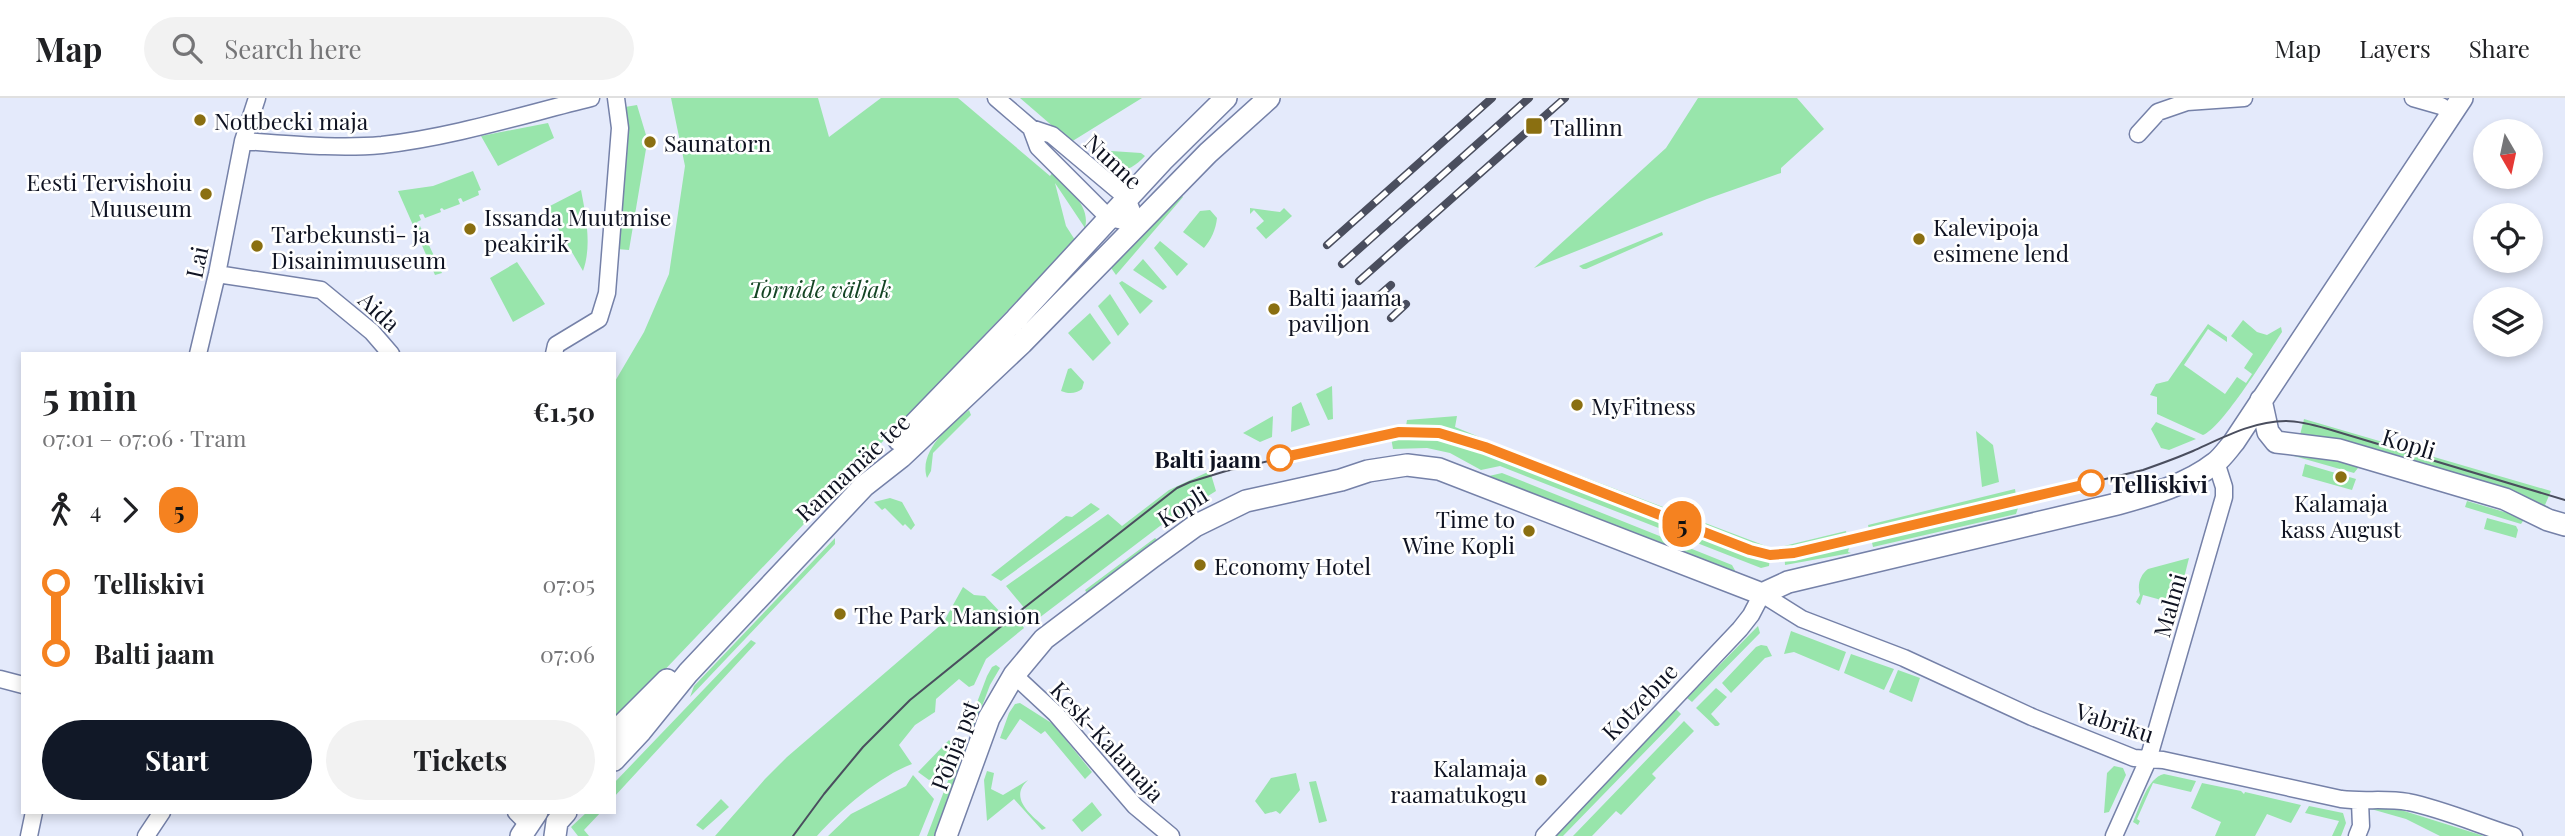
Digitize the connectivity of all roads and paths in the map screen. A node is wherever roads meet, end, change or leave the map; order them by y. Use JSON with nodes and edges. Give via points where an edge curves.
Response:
{"nodes":[{"id":1,"x":257,"y":98,"type":"edge"},
{"id":2,"x":591,"y":98,"type":"edge"},
{"id":3,"x":616,"y":98,"type":"edge"},
{"id":4,"x":996,"y":98,"type":"edge"},
{"id":5,"x":1226,"y":98,"type":"edge"},
{"id":6,"x":1269,"y":98,"type":"edge"},
{"id":7,"x":2244,"y":98,"type":"edge"},
{"id":8,"x":2413,"y":98,"type":"edge"},
{"id":9,"x":2457,"y":105,"type":"edge"},
{"id":10,"x":1031,"y":128,"type":"junction"},
{"id":11,"x":2138,"y":134,"type":"dead end"},
{"id":12,"x":243,"y":141,"type":"junction"},
{"id":13,"x":1127,"y":198,"type":"junction"},
{"id":14,"x":1109,"y":218,"type":"junction"},
{"id":15,"x":1137,"y":224,"type":"junction"},
{"id":16,"x":217,"y":274,"type":"junction"},
{"id":17,"x":198,"y":352,"type":"edge"},
{"id":18,"x":389,"y":352,"type":"edge"},
{"id":19,"x":554,"y":352,"type":"edge"},
{"id":20,"x":2261,"y":401,"type":"junction"},
{"id":21,"x":2216,"y":462,"type":"junction"},
{"id":22,"x":2565,"y":525,"type":"edge"},
{"id":23,"x":1762,"y":594,"type":"junction"},
{"id":24,"x":1014,"y":675,"type":"junction"},
{"id":25,"x":0,"y":679,"type":"edge"},
{"id":26,"x":21,"y":684,"type":"edge"},
{"id":27,"x":616,"y":731,"type":"edge"},
{"id":28,"x":616,"y":758,"type":"edge"},
{"id":29,"x":2148,"y":760,"type":"junction"},
{"id":30,"x":2360,"y":802,"type":"junction"},
{"id":31,"x":34,"y":814,"type":"edge"},
{"id":32,"x":161,"y":814,"type":"edge"},
{"id":33,"x":564,"y":814,"type":"edge"},
{"id":34,"x":29,"y":836,"type":"edge"},
{"id":35,"x":146,"y":836,"type":"edge"},
{"id":36,"x":555,"y":836,"type":"edge"},
{"id":37,"x":946,"y":836,"type":"edge"},
{"id":38,"x":1171,"y":836,"type":"edge"},
{"id":39,"x":1544,"y":836,"type":"edge"},
{"id":40,"x":2114,"y":836,"type":"edge"},
{"id":41,"x":2357,"y":836,"type":"edge"},
{"id":42,"x":2514,"y":836,"type":"edge"}],
"edges":[{"from":1,"to":12,"type":"street","name":"Lai"},
{"from":2,"to":12,"type":"street","via":[[438,136],[382,145]]},
{"from":3,"to":19,"type":"street","via":[[620,128],[607,293],[599,319],[556,345]]},
{"from":4,"to":10,"type":"street","name":"Nunne"},
{"from":5,"to":13,"type":"street","name":"Rannamäe tee"},
{"from":6,"to":15,"type":"street","name":"Rannamäe tee"},
{"from":7,"to":11,"type":"street","via":[[2205,100],[2158,112]]},
{"from":8,"to":9,"type":"street","via":[[2441,106]]},
{"from":9,"to":20,"type":"street"},
{"from":10,"to":13,"type":"street","name":"Nunne","via":[[1052,135]]},
{"from":10,"to":14,"type":"street","name":"Nunne","via":[[1038,147]]},
{"from":12,"to":16,"type":"street","name":"Lai"},
{"from":13,"to":14,"type":"street","name":"Rannamäe tee"},
{"from":13,"to":15,"type":"street","name":"Nunne"},
{"from":14,"to":15,"type":"street","name":"Nunne"},
{"from":14,"to":27,"type":"street","name":"Rannamäe tee"},
{"from":15,"to":28,"type":"street","name":"Rannamäe tee","via":[[1022,344],[864,486],[688,673]]},
{"from":16,"to":17,"type":"street","name":"Lai"},
{"from":16,"to":18,"type":"street","name":"Aida","via":[[321,290]]},
{"from":20,"to":21,"type":"street"},
{"from":20,"to":22,"type":"street","name":"Kopli","via":[[2268,432],[2276,442],[2339,450],[2505,499]]},
{"from":21,"to":23,"type":"street","via":[[2151,495],[1788,582]]},
{"from":21,"to":29,"type":"street","name":"Malmi","via":[[2224,497]]},
{"from":23,"to":24,"type":"street","name":"Kopli","via":[[1439,469],[1407,466],[1246,501],[1216,514],[1044,639]]},
{"from":23,"to":29,"type":"street","name":"Vabriku","via":[[1802,619],[1904,658],[2032,717]]},
{"from":23,"to":39,"type":"street","name":"Kotzebue","via":[[1740,629]]},
{"from":24,"to":37,"type":"street","name":"Põhja pst","via":[[989,718]]},
{"from":24,"to":38,"type":"street","name":"Kesk-Kalamaja","via":[[1056,714],[1135,806]]},
{"from":25,"to":26,"type":"street"},
{"from":29,"to":30,"type":"street","name":"Vabriku"},
{"from":29,"to":40,"type":"street","name":"Malmi"},
{"from":30,"to":41,"type":"street"},
{"from":30,"to":42,"type":"street","name":"Vabriku","via":[[2410,803]]},
{"from":31,"to":34,"type":"street"},
{"from":32,"to":35,"type":"street"},
{"from":33,"to":36,"type":"street","via":[[557,822]]}]}
